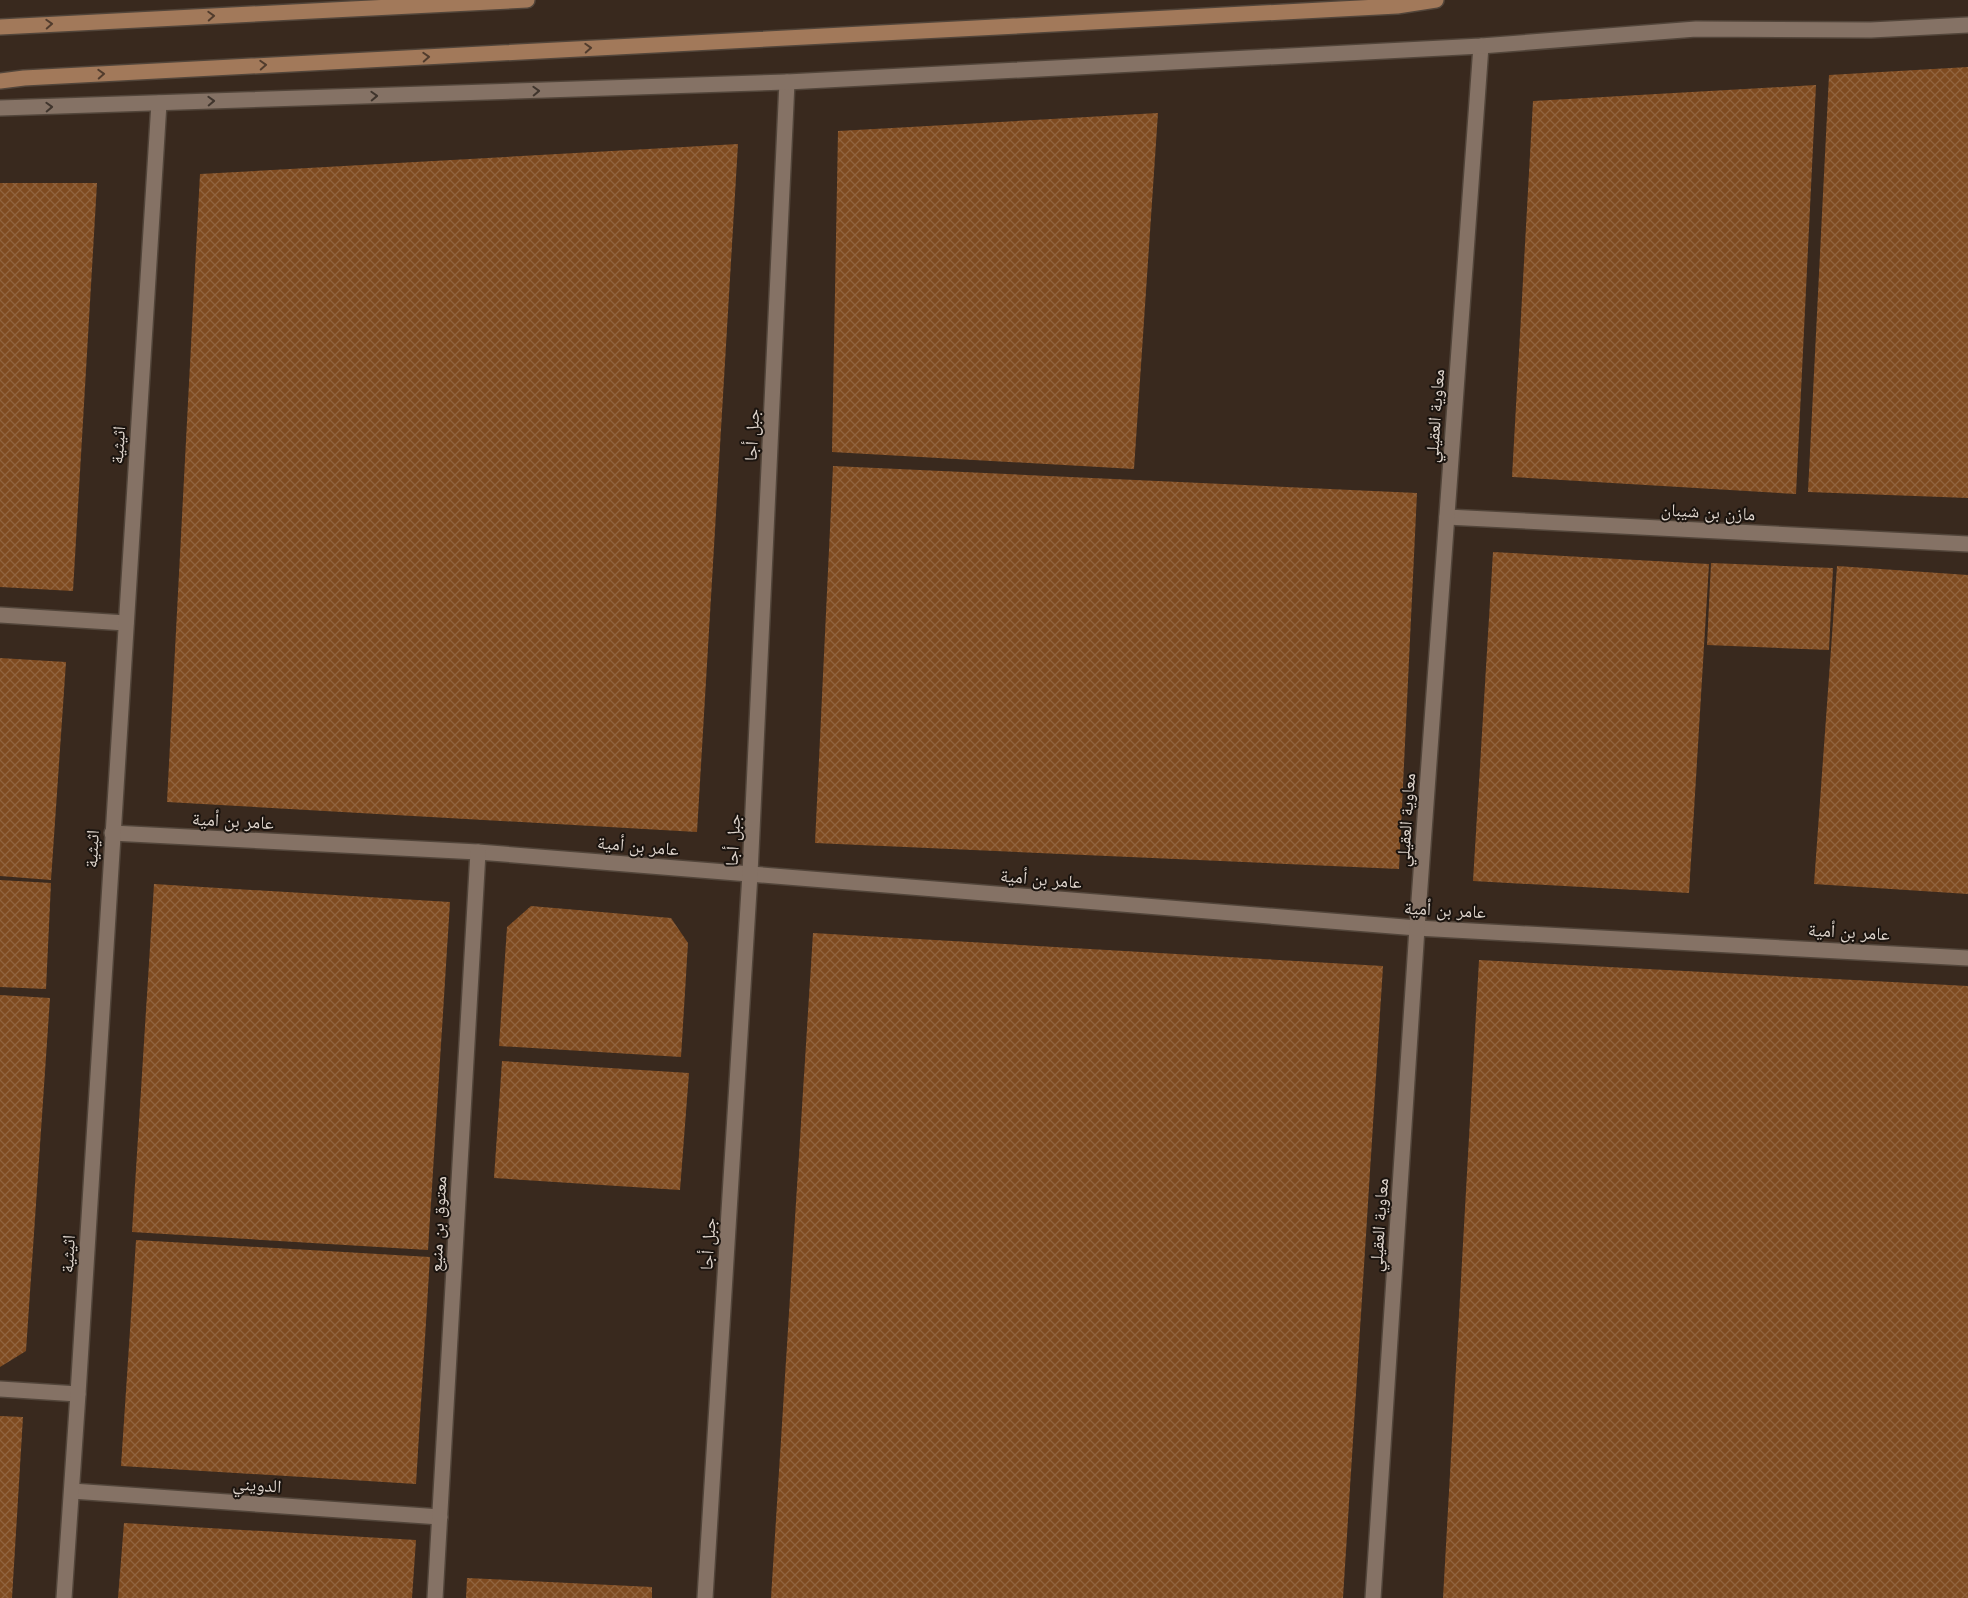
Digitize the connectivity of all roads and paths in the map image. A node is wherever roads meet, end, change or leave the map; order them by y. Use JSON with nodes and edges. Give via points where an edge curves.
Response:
{"nodes":[{"id":1,"x":526,"y":0,"type":"edge"},
{"id":2,"x":1436,"y":0,"type":"edge"},
{"id":3,"x":1968,"y":25,"type":"edge"},
{"id":4,"x":0,"y":27,"type":"edge"},
{"id":5,"x":1481,"y":46,"type":"junction"},
{"id":6,"x":0,"y":81,"type":"edge"},
{"id":7,"x":787,"y":82,"type":"junction"},
{"id":8,"x":159,"y":103,"type":"junction"},
{"id":9,"x":0,"y":108,"type":"edge"},
{"id":10,"x":1447,"y":517,"type":"junction"},
{"id":11,"x":1968,"y":544,"type":"edge"},
{"id":12,"x":0,"y":615,"type":"edge"},
{"id":13,"x":126,"y":623,"type":"junction"},
{"id":14,"x":112,"y":833,"type":"junction"},
{"id":15,"x":478,"y":852,"type":"junction"},
{"id":16,"x":750,"y":874,"type":"junction"},
{"id":17,"x":1417,"y":928,"type":"junction"},
{"id":18,"x":1968,"y":958,"type":"edge"},
{"id":19,"x":0,"y":1389,"type":"edge"},
{"id":20,"x":78,"y":1394,"type":"junction"},
{"id":21,"x":72,"y":1490,"type":"junction"},
{"id":22,"x":440,"y":1517,"type":"junction"},
{"id":23,"x":64,"y":1598,"type":"edge"},
{"id":24,"x":435,"y":1598,"type":"edge"},
{"id":25,"x":705,"y":1598,"type":"edge"},
{"id":26,"x":1373,"y":1598,"type":"edge"}],
"edges":[{"from":4,"to":1,"type":"main road","one_way":true},
{"from":6,"to":2,"type":"main road","one_way":true,"via":[[1397,6]]},
{"from":3,"to":5,"type":"street","via":[[1872,30],[1696,29]]},
{"from":5,"to":7,"type":"street"},
{"from":5,"to":10,"type":"street","name":"معاوية العقيلي"},
{"from":8,"to":7,"type":"street","one_way":true},
{"from":7,"to":16,"type":"street","name":"جبل أجا"},
{"from":9,"to":8,"type":"street","one_way":true},
{"from":8,"to":13,"type":"street","name":"اثيثية"},
{"from":10,"to":11,"type":"street","name":"مازن بن شيبان"},
{"from":10,"to":17,"type":"street","name":"معاوية العقيلي"},
{"from":12,"to":13,"type":"street"},
{"from":13,"to":14,"type":"street","name":"اثيثية"},
{"from":14,"to":15,"type":"street","name":"عامر بن أمية"},
{"from":14,"to":20,"type":"street","name":"اثيثية"},
{"from":15,"to":16,"type":"street","name":"عامر بن أمية"},
{"from":15,"to":22,"type":"street","name":"معتوق بن منيع"},
{"from":16,"to":17,"type":"street","name":"عامر بن أمية"},
{"from":16,"to":25,"type":"street","name":"جبل أجا"},
{"from":17,"to":18,"type":"street","name":"عامر بن أمية"},
{"from":17,"to":26,"type":"street","name":"معاوية العقيلي"},
{"from":19,"to":20,"type":"street"},
{"from":20,"to":21,"type":"street","name":"اثيثية"},
{"from":21,"to":22,"type":"street","name":"الدويني"},
{"from":21,"to":23,"type":"street","name":"اثيثية"},
{"from":22,"to":24,"type":"street","name":"معتوق بن منيع"}]}
